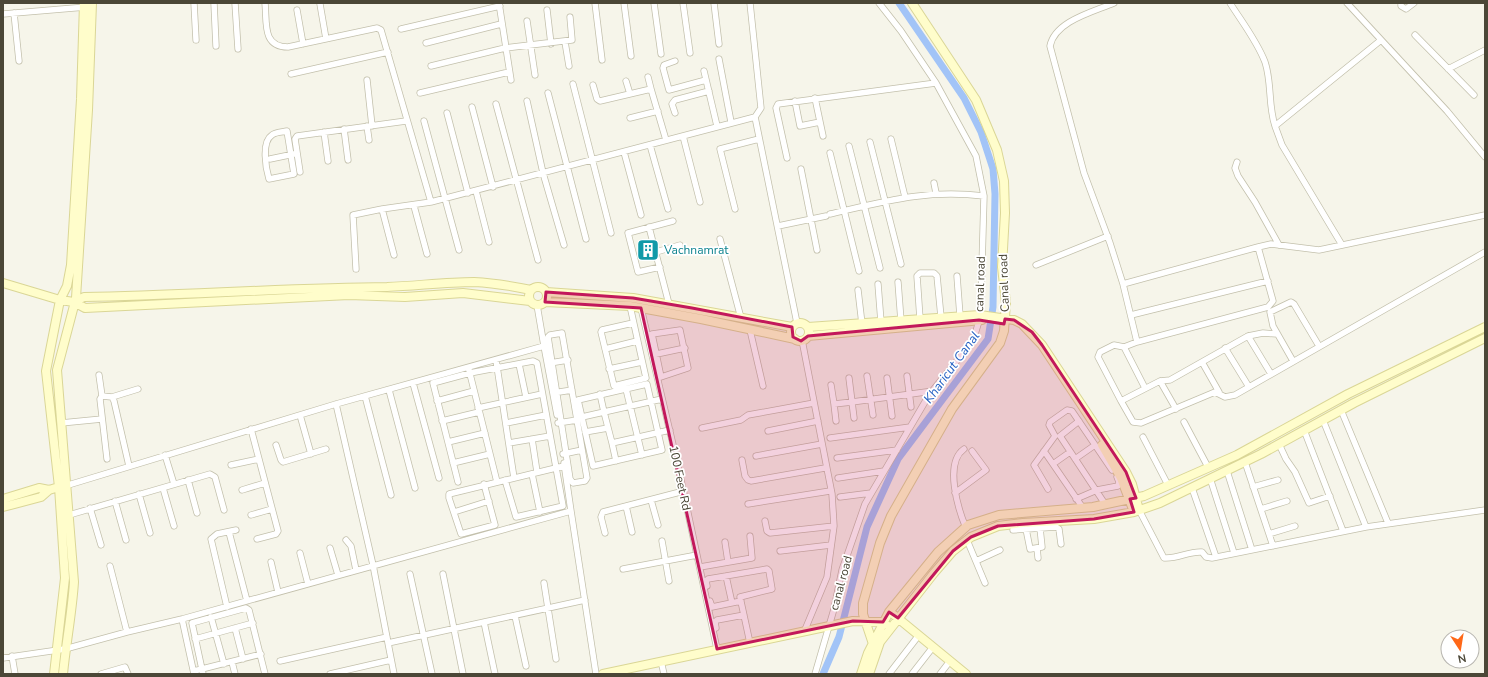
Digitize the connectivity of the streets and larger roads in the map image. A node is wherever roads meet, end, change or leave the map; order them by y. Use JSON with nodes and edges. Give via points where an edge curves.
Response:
{"nodes":[{"id":1,"x":194,"y":3,"type":"edge"},
{"id":2,"x":214,"y":3,"type":"edge"},
{"id":3,"x":235,"y":3,"type":"edge"},
{"id":4,"x":265,"y":3,"type":"edge"},
{"id":5,"x":594,"y":3,"type":"edge"},
{"id":6,"x":624,"y":3,"type":"edge"},
{"id":7,"x":654,"y":3,"type":"edge"},
{"id":8,"x":683,"y":3,"type":"edge"},
{"id":9,"x":714,"y":3,"type":"edge"},
{"id":10,"x":750,"y":3,"type":"edge"},
{"id":11,"x":879,"y":3,"type":"edge"},
{"id":12,"x":912,"y":3,"type":"edge"},
{"id":13,"x":1114,"y":3,"type":"edge"},
{"id":14,"x":1230,"y":3,"type":"edge"},
{"id":15,"x":1347,"y":3,"type":"edge"},
{"id":16,"x":1401,"y":3,"type":"edge"},
{"id":17,"x":1414,"y":3,"type":"edge"},
{"id":18,"x":320,"y":4,"type":"dead end"},
{"id":19,"x":88,"y":5,"type":"edge"},
{"id":20,"x":499,"y":5,"type":"edge"},
{"id":21,"x":296,"y":10,"type":"dead end"},
{"id":22,"x":547,"y":10,"type":"dead end"},
{"id":23,"x":14,"y":13,"type":"junction"},
{"id":24,"x":3,"y":14,"type":"edge"},
{"id":25,"x":570,"y":17,"type":"dead end"},
{"id":26,"x":527,"y":21,"type":"dead end"},
{"id":27,"x":501,"y":24,"type":"junction"},
{"id":28,"x":401,"y":30,"type":"dead end"},
{"id":29,"x":1415,"y":35,"type":"dead end"},
{"id":30,"x":326,"y":39,"type":"junction"},
{"id":31,"x":196,"y":40,"type":"dead end"},
{"id":32,"x":1381,"y":40,"type":"junction"},
{"id":33,"x":565,"y":42,"type":"junction"},
{"id":34,"x":426,"y":43,"type":"dead end"},
{"id":35,"x":303,"y":44,"type":"junction"},
{"id":36,"x":551,"y":44,"type":"junction"},
{"id":37,"x":719,"y":44,"type":"dead end"},
{"id":38,"x":216,"y":46,"type":"dead end"},
{"id":39,"x":530,"y":46,"type":"junction"},
{"id":40,"x":505,"y":48,"type":"junction"},
{"id":41,"x":238,"y":50,"type":"dead end"},
{"id":42,"x":1485,"y":50,"type":"edge"},
{"id":43,"x":388,"y":52,"type":"junction"},
{"id":44,"x":690,"y":53,"type":"dead end"},
{"id":45,"x":660,"y":54,"type":"dead end"},
{"id":46,"x":631,"y":56,"type":"dead end"},
{"id":47,"x":719,"y":59,"type":"dead end"},
{"id":48,"x":602,"y":60,"type":"dead end"},
{"id":49,"x":19,"y":61,"type":"dead end"},
{"id":50,"x":676,"y":61,"type":"dead end"},
{"id":51,"x":431,"y":66,"type":"dead end"},
{"id":52,"x":569,"y":66,"type":"dead end"},
{"id":53,"x":1448,"y":69,"type":"junction"},
{"id":54,"x":704,"y":71,"type":"dead end"},
{"id":55,"x":509,"y":72,"type":"junction"},
{"id":56,"x":291,"y":74,"type":"dead end"},
{"id":57,"x":535,"y":75,"type":"dead end"},
{"id":58,"x":648,"y":77,"type":"dead end"},
{"id":59,"x":366,"y":80,"type":"dead end"},
{"id":60,"x":511,"y":80,"type":"dead end"},
{"id":61,"x":706,"y":80,"type":"junction"},
{"id":62,"x":626,"y":81,"type":"dead end"},
{"id":63,"x":936,"y":83,"type":"junction"},
{"id":64,"x":573,"y":84,"type":"dead end"},
{"id":65,"x":593,"y":85,"type":"dead end"},
{"id":66,"x":651,"y":89,"type":"junction"},
{"id":67,"x":709,"y":91,"type":"junction"},
{"id":68,"x":420,"y":93,"type":"dead end"},
{"id":69,"x":548,"y":93,"type":"dead end"},
{"id":70,"x":630,"y":94,"type":"junction"},
{"id":71,"x":1474,"y":95,"type":"dead end"},
{"id":72,"x":815,"y":98,"type":"junction"},
{"id":73,"x":795,"y":101,"type":"junction"},
{"id":74,"x":527,"y":102,"type":"dead end"},
{"id":75,"x":496,"y":104,"type":"dead end"},
{"id":76,"x":472,"y":107,"type":"dead end"},
{"id":77,"x":658,"y":111,"type":"junction"},
{"id":78,"x":447,"y":113,"type":"dead end"},
{"id":79,"x":675,"y":113,"type":"dead end"},
{"id":80,"x":755,"y":117,"type":"junction"},
{"id":81,"x":630,"y":118,"type":"dead end"},
{"id":82,"x":406,"y":121,"type":"junction"},
{"id":83,"x":424,"y":121,"type":"dead end"},
{"id":84,"x":731,"y":122,"type":"junction"},
{"id":85,"x":820,"y":122,"type":"junction"},
{"id":86,"x":370,"y":126,"type":"junction"},
{"id":87,"x":717,"y":126,"type":"junction"},
{"id":88,"x":1275,"y":126,"type":"junction"},
{"id":89,"x":344,"y":129,"type":"junction"},
{"id":90,"x":324,"y":132,"type":"junction"},
{"id":91,"x":683,"y":136,"type":"junction"},
{"id":92,"x":823,"y":136,"type":"dead end"},
{"id":93,"x":759,"y":139,"type":"junction"},
{"id":94,"x":891,"y":139,"type":"dead end"},
{"id":95,"x":369,"y":140,"type":"dead end"},
{"id":96,"x":666,"y":140,"type":"junction"},
{"id":97,"x":870,"y":142,"type":"dead end"},
{"id":98,"x":650,"y":145,"type":"junction"},
{"id":99,"x":849,"y":146,"type":"dead end"},
{"id":100,"x":624,"y":152,"type":"junction"},
{"id":101,"x":830,"y":153,"type":"dead end"},
{"id":102,"x":298,"y":154,"type":"junction"},
{"id":103,"x":291,"y":155,"type":"junction"},
{"id":104,"x":1485,"y":157,"type":"edge"},
{"id":105,"x":787,"y":158,"type":"dead end"},
{"id":106,"x":270,"y":159,"type":"dead end"},
{"id":107,"x":348,"y":160,"type":"dead end"},
{"id":108,"x":328,"y":161,"type":"dead end"},
{"id":109,"x":592,"y":162,"type":"junction"},
{"id":110,"x":1237,"y":162,"type":"dead end"},
{"id":111,"x":567,"y":167,"type":"junction"},
{"id":112,"x":801,"y":169,"type":"dead end"},
{"id":113,"x":300,"y":172,"type":"dead end"},
{"id":114,"x":543,"y":173,"type":"junction"},
{"id":115,"x":516,"y":180,"type":"junction"},
{"id":116,"x":934,"y":183,"type":"dead end"},
{"id":117,"x":493,"y":187,"type":"junction"},
{"id":118,"x":476,"y":191,"type":"junction"},
{"id":119,"x":468,"y":193,"type":"junction"},
{"id":120,"x":936,"y":193,"type":"junction"},
{"id":121,"x":984,"y":196,"type":"junction"},
{"id":122,"x":905,"y":197,"type":"junction"},
{"id":123,"x":446,"y":199,"type":"junction"},
{"id":124,"x":885,"y":201,"type":"junction"},
{"id":125,"x":431,"y":202,"type":"junction"},
{"id":126,"x":700,"y":202,"type":"dead end"},
{"id":127,"x":414,"y":206,"type":"junction"},
{"id":128,"x":864,"y":206,"type":"junction"},
{"id":129,"x":382,"y":209,"type":"junction"},
{"id":130,"x":668,"y":209,"type":"dead end"},
{"id":131,"x":735,"y":209,"type":"dead end"},
{"id":132,"x":844,"y":211,"type":"junction"},
{"id":133,"x":641,"y":215,"type":"dead end"},
{"id":134,"x":1485,"y":215,"type":"edge"},
{"id":135,"x":811,"y":219,"type":"junction"},
{"id":136,"x":673,"y":221,"type":"dead end"},
{"id":137,"x":778,"y":226,"type":"junction"},
{"id":138,"x":649,"y":227,"type":"junction"},
{"id":139,"x":611,"y":233,"type":"dead end"},
{"id":140,"x":1108,"y":236,"type":"junction"},
{"id":141,"x":586,"y":239,"type":"dead end"},
{"id":142,"x":720,"y":239,"type":"dead end"},
{"id":143,"x":489,"y":242,"type":"dead end"},
{"id":144,"x":564,"y":245,"type":"dead end"},
{"id":145,"x":680,"y":245,"type":"dead end"},
{"id":146,"x":1279,"y":245,"type":"junction"},
{"id":147,"x":1342,"y":245,"type":"junction"},
{"id":148,"x":1258,"y":247,"type":"junction"},
{"id":149,"x":459,"y":250,"type":"dead end"},
{"id":150,"x":817,"y":250,"type":"dead end"},
{"id":151,"x":656,"y":252,"type":"junction"},
{"id":152,"x":1485,"y":252,"type":"edge"},
{"id":153,"x":427,"y":254,"type":"dead end"},
{"id":154,"x":394,"y":255,"type":"dead end"},
{"id":155,"x":538,"y":260,"type":"dead end"},
{"id":156,"x":901,"y":264,"type":"dead end"},
{"id":157,"x":1036,"y":265,"type":"dead end"},
{"id":158,"x":660,"y":267,"type":"junction"},
{"id":159,"x":880,"y":268,"type":"dead end"},
{"id":160,"x":356,"y":269,"type":"dead end"},
{"id":161,"x":859,"y":271,"type":"dead end"},
{"id":162,"x":957,"y":276,"type":"dead end"},
{"id":163,"x":1268,"y":281,"type":"junction"},
{"id":164,"x":898,"y":282,"type":"dead end"},
{"id":165,"x":3,"y":283,"type":"edge"},
{"id":166,"x":878,"y":284,"type":"dead end"},
{"id":167,"x":1123,"y":284,"type":"junction"},
{"id":168,"x":531,"y":290,"type":"junction"},
{"id":169,"x":858,"y":290,"type":"dead end"},
{"id":170,"x":546,"y":292,"type":"junction"},
{"id":171,"x":60,"y":300,"type":"junction"},
{"id":172,"x":74,"y":302,"type":"junction"},
{"id":173,"x":537,"y":302,"type":"junction"},
{"id":174,"x":669,"y":304,"type":"junction"},
{"id":175,"x":630,"y":306,"type":"junction"},
{"id":176,"x":641,"y":308,"type":"junction"},
{"id":177,"x":1269,"y":309,"type":"junction"},
{"id":178,"x":1131,"y":315,"type":"junction"},
{"id":179,"x":960,"y":316,"type":"junction"},
{"id":180,"x":941,"y":317,"type":"junction"},
{"id":181,"x":980,"y":317,"type":"junction"},
{"id":182,"x":741,"y":318,"type":"junction"},
{"id":183,"x":920,"y":319,"type":"junction"},
{"id":184,"x":901,"y":321,"type":"junction"},
{"id":185,"x":1004,"y":321,"type":"junction"},
{"id":186,"x":881,"y":322,"type":"junction"},
{"id":187,"x":633,"y":323,"type":"junction"},
{"id":188,"x":862,"y":324,"type":"junction"},
{"id":189,"x":795,"y":325,"type":"junction"},
{"id":190,"x":1485,"y":327,"type":"edge"},
{"id":191,"x":750,"y":330,"type":"junction"},
{"id":192,"x":1278,"y":334,"type":"junction"},
{"id":193,"x":803,"y":336,"type":"junction"},
{"id":194,"x":1248,"y":336,"type":"junction"},
{"id":195,"x":1485,"y":338,"type":"edge"},
{"id":196,"x":638,"y":341,"type":"junction"},
{"id":197,"x":1137,"y":342,"type":"junction"},
{"id":198,"x":544,"y":346,"type":"junction"},
{"id":199,"x":1319,"y":346,"type":"junction"},
{"id":200,"x":1124,"y":347,"type":"junction"},
{"id":201,"x":685,"y":348,"type":"junction"},
{"id":202,"x":1225,"y":348,"type":"junction"},
{"id":203,"x":605,"y":349,"type":"junction"},
{"id":204,"x":654,"y":354,"type":"junction"},
{"id":205,"x":496,"y":360,"type":"junction"},
{"id":206,"x":568,"y":360,"type":"junction"},
{"id":207,"x":642,"y":362,"type":"junction"},
{"id":208,"x":1202,"y":362,"type":"junction"},
{"id":209,"x":1292,"y":362,"type":"junction"},
{"id":210,"x":550,"y":363,"type":"junction"},
{"id":211,"x":519,"y":364,"type":"junction"},
{"id":212,"x":497,"y":368,"type":"junction"},
{"id":213,"x":609,"y":369,"type":"junction"},
{"id":214,"x":469,"y":370,"type":"junction"},
{"id":215,"x":1271,"y":374,"type":"junction"},
{"id":216,"x":99,"y":375,"type":"dead end"},
{"id":217,"x":867,"y":376,"type":"dead end"},
{"id":218,"x":907,"y":376,"type":"dead end"},
{"id":219,"x":849,"y":378,"type":"dead end"},
{"id":220,"x":887,"y":378,"type":"dead end"},
{"id":221,"x":1160,"y":381,"type":"junction"},
{"id":222,"x":414,"y":383,"type":"junction"},
{"id":223,"x":831,"y":385,"type":"dead end"},
{"id":224,"x":763,"y":386,"type":"dead end"},
{"id":225,"x":1249,"y":387,"type":"junction"},
{"id":226,"x":1145,"y":388,"type":"junction"},
{"id":227,"x":138,"y":389,"type":"dead end"},
{"id":228,"x":626,"y":389,"type":"junction"},
{"id":229,"x":389,"y":390,"type":"junction"},
{"id":230,"x":572,"y":390,"type":"junction"},
{"id":231,"x":474,"y":391,"type":"junction"},
{"id":232,"x":933,"y":391,"type":"junction"},
{"id":233,"x":555,"y":392,"type":"junction"},
{"id":234,"x":1219,"y":392,"type":"junction"},
{"id":235,"x":542,"y":394,"type":"junction"},
{"id":236,"x":600,"y":394,"type":"junction"},
{"id":237,"x":909,"y":394,"type":"junction"},
{"id":238,"x":102,"y":396,"type":"junction"},
{"id":239,"x":365,"y":396,"type":"junction"},
{"id":240,"x":112,"y":397,"type":"junction"},
{"id":241,"x":526,"y":397,"type":"junction"},
{"id":242,"x":890,"y":397,"type":"junction"},
{"id":243,"x":662,"y":399,"type":"junction"},
{"id":244,"x":870,"y":399,"type":"junction"},
{"id":245,"x":437,"y":401,"type":"junction"},
{"id":246,"x":502,"y":402,"type":"junction"},
{"id":247,"x":652,"y":402,"type":"junction"},
{"id":248,"x":852,"y":402,"type":"junction"},
{"id":249,"x":1121,"y":402,"type":"junction"},
{"id":250,"x":814,"y":403,"type":"junction"},
{"id":251,"x":336,"y":404,"type":"junction"},
{"id":252,"x":834,"y":404,"type":"junction"},
{"id":253,"x":630,"y":406,"type":"junction"},
{"id":254,"x":911,"y":407,"type":"dead end"},
{"id":255,"x":1176,"y":408,"type":"junction"},
{"id":256,"x":479,"y":410,"type":"junction"},
{"id":257,"x":1341,"y":410,"type":"junction"},
{"id":258,"x":604,"y":412,"type":"junction"},
{"id":259,"x":300,"y":415,"type":"junction"},
{"id":260,"x":546,"y":415,"type":"junction"},
{"id":261,"x":873,"y":415,"type":"dead end"},
{"id":262,"x":892,"y":416,"type":"dead end"},
{"id":263,"x":580,"y":418,"type":"junction"},
{"id":264,"x":854,"y":418,"type":"dead end"},
{"id":265,"x":102,"y":419,"type":"junction"},
{"id":266,"x":1323,"y":420,"type":"junction"},
{"id":267,"x":818,"y":421,"type":"junction"},
{"id":268,"x":836,"y":421,"type":"dead end"},
{"id":269,"x":1079,"y":421,"type":"junction"},
{"id":270,"x":60,"y":422,"type":"junction"},
{"id":271,"x":442,"y":422,"type":"junction"},
{"id":272,"x":1184,"y":422,"type":"dead end"},
{"id":273,"x":506,"y":423,"type":"junction"},
{"id":274,"x":560,"y":423,"type":"junction"},
{"id":275,"x":910,"y":427,"type":"junction"},
{"id":276,"x":608,"y":428,"type":"junction"},
{"id":277,"x":702,"y":428,"type":"dead end"},
{"id":278,"x":251,"y":429,"type":"junction"},
{"id":279,"x":670,"y":430,"type":"junction"},
{"id":280,"x":1304,"y":430,"type":"junction"},
{"id":281,"x":768,"y":431,"type":"dead end"},
{"id":282,"x":585,"y":432,"type":"junction"},
{"id":283,"x":485,"y":433,"type":"junction"},
{"id":284,"x":659,"y":433,"type":"junction"},
{"id":285,"x":550,"y":436,"type":"junction"},
{"id":286,"x":1143,"y":437,"type":"dead end"},
{"id":287,"x":637,"y":438,"type":"junction"},
{"id":288,"x":830,"y":438,"type":"dead end"},
{"id":289,"x":532,"y":439,"type":"junction"},
{"id":290,"x":448,"y":442,"type":"junction"},
{"id":291,"x":508,"y":443,"type":"junction"},
{"id":292,"x":612,"y":444,"type":"junction"},
{"id":293,"x":822,"y":444,"type":"junction"},
{"id":294,"x":1279,"y":444,"type":"junction"},
{"id":295,"x":276,"y":445,"type":"dead end"},
{"id":296,"x":1095,"y":445,"type":"junction"},
{"id":297,"x":326,"y":449,"type":"dead end"},
{"id":298,"x":964,"y":449,"type":"dead end"},
{"id":299,"x":582,"y":450,"type":"junction"},
{"id":300,"x":897,"y":450,"type":"junction"},
{"id":301,"x":972,"y":451,"type":"dead end"},
{"id":302,"x":1044,"y":451,"type":"junction"},
{"id":303,"x":1070,"y":452,"type":"junction"},
{"id":304,"x":565,"y":453,"type":"junction"},
{"id":305,"x":311,"y":454,"type":"junction"},
{"id":306,"x":490,"y":454,"type":"junction"},
{"id":307,"x":165,"y":455,"type":"junction"},
{"id":308,"x":642,"y":455,"type":"junction"},
{"id":309,"x":756,"y":456,"type":"dead end"},
{"id":310,"x":837,"y":458,"type":"dead end"},
{"id":311,"x":107,"y":459,"type":"dead end"},
{"id":312,"x":259,"y":459,"type":"junction"},
{"id":313,"x":1075,"y":459,"type":"junction"},
{"id":314,"x":742,"y":460,"type":"dead end"},
{"id":315,"x":616,"y":461,"type":"junction"},
{"id":316,"x":1245,"y":462,"type":"junction"},
{"id":317,"x":453,"y":463,"type":"junction"},
{"id":318,"x":1053,"y":464,"type":"junction"},
{"id":319,"x":231,"y":465,"type":"dead end"},
{"id":320,"x":129,"y":466,"type":"junction"},
{"id":321,"x":564,"y":466,"type":"junction"},
{"id":322,"x":1208,"y":467,"type":"junction"},
{"id":323,"x":555,"y":468,"type":"junction"},
{"id":324,"x":826,"y":468,"type":"junction"},
{"id":325,"x":1227,"y":470,"type":"junction"},
{"id":326,"x":884,"y":471,"type":"junction"},
{"id":327,"x":534,"y":473,"type":"junction"},
{"id":328,"x":439,"y":478,"type":"dead end"},
{"id":329,"x":514,"y":478,"type":"junction"},
{"id":330,"x":838,"y":478,"type":"dead end"},
{"id":331,"x":1210,"y":478,"type":"junction"},
{"id":332,"x":188,"y":480,"type":"junction"},
{"id":333,"x":505,"y":480,"type":"junction"},
{"id":334,"x":1278,"y":480,"type":"dead end"},
{"id":335,"x":458,"y":482,"type":"dead end"},
{"id":336,"x":496,"y":482,"type":"junction"},
{"id":337,"x":265,"y":483,"type":"junction"},
{"id":338,"x":174,"y":484,"type":"junction"},
{"id":339,"x":484,"y":484,"type":"junction"},
{"id":340,"x":1168,"y":485,"type":"junction"},
{"id":341,"x":62,"y":486,"type":"junction"},
{"id":342,"x":1254,"y":487,"type":"junction"},
{"id":343,"x":163,"y":488,"type":"junction"},
{"id":344,"x":415,"y":488,"type":"dead end"},
{"id":345,"x":1192,"y":488,"type":"junction"},
{"id":346,"x":1048,"y":489,"type":"dead end"},
{"id":347,"x":49,"y":490,"type":"junction"},
{"id":348,"x":242,"y":490,"type":"dead end"},
{"id":349,"x":1097,"y":490,"type":"junction"},
{"id":350,"x":830,"y":491,"type":"junction"},
{"id":351,"x":684,"y":492,"type":"junction"},
{"id":352,"x":871,"y":493,"type":"junction"},
{"id":353,"x":956,"y":493,"type":"junction"},
{"id":354,"x":139,"y":494,"type":"junction"},
{"id":355,"x":391,"y":495,"type":"dead end"},
{"id":356,"x":1330,"y":496,"type":"junction"},
{"id":357,"x":840,"y":498,"type":"dead end"},
{"id":358,"x":1133,"y":498,"type":"junction"},
{"id":359,"x":3,"y":499,"type":"edge"},
{"id":360,"x":1076,"y":499,"type":"junction"},
{"id":361,"x":651,"y":500,"type":"junction"},
{"id":362,"x":115,"y":501,"type":"junction"},
{"id":363,"x":489,"y":501,"type":"junction"},
{"id":364,"x":1287,"y":501,"type":"dead end"},
{"id":365,"x":748,"y":504,"type":"dead end"},
{"id":366,"x":1105,"y":504,"type":"junction"},
{"id":367,"x":626,"y":506,"type":"junction"},
{"id":368,"x":3,"y":507,"type":"edge"},
{"id":369,"x":90,"y":508,"type":"junction"},
{"id":370,"x":1083,"y":508,"type":"junction"},
{"id":371,"x":272,"y":509,"type":"junction"},
{"id":372,"x":1261,"y":509,"type":"junction"},
{"id":373,"x":224,"y":510,"type":"dead end"},
{"id":374,"x":1485,"y":510,"type":"edge"},
{"id":375,"x":571,"y":511,"type":"junction"},
{"id":376,"x":1136,"y":511,"type":"junction"},
{"id":377,"x":454,"y":512,"type":"junction"},
{"id":378,"x":540,"y":512,"type":"junction"},
{"id":379,"x":197,"y":513,"type":"dead end"},
{"id":380,"x":69,"y":515,"type":"junction"},
{"id":381,"x":251,"y":515,"type":"dead end"},
{"id":382,"x":765,"y":521,"type":"dead end"},
{"id":383,"x":1388,"y":523,"type":"junction"},
{"id":384,"x":658,"y":524,"type":"dead end"},
{"id":385,"x":174,"y":526,"type":"dead end"},
{"id":386,"x":834,"y":526,"type":"junction"},
{"id":387,"x":1036,"y":526,"type":"junction"},
{"id":388,"x":1295,"y":526,"type":"dead end"},
{"id":389,"x":1366,"y":527,"type":"junction"},
{"id":390,"x":966,"y":528,"type":"junction"},
{"id":391,"x":1026,"y":529,"type":"junction"},
{"id":392,"x":236,"y":530,"type":"dead end"},
{"id":393,"x":1013,"y":530,"type":"dead end"},
{"id":394,"x":1344,"y":531,"type":"junction"},
{"id":395,"x":229,"y":532,"type":"junction"},
{"id":396,"x":632,"y":532,"type":"dead end"},
{"id":397,"x":150,"y":533,"type":"dead end"},
{"id":398,"x":604,"y":533,"type":"dead end"},
{"id":399,"x":1269,"y":534,"type":"junction"},
{"id":400,"x":750,"y":536,"type":"dead end"},
{"id":401,"x":257,"y":539,"type":"dead end"},
{"id":402,"x":126,"y":540,"type":"dead end"},
{"id":403,"x":346,"y":540,"type":"dead end"},
{"id":404,"x":967,"y":540,"type":"junction"},
{"id":405,"x":662,"y":541,"type":"dead end"},
{"id":406,"x":725,"y":542,"type":"dead end"},
{"id":407,"x":1061,"y":544,"type":"dead end"},
{"id":408,"x":831,"y":545,"type":"junction"},
{"id":409,"x":100,"y":546,"type":"dead end"},
{"id":410,"x":1273,"y":546,"type":"junction"},
{"id":411,"x":330,"y":548,"type":"dead end"},
{"id":412,"x":1037,"y":548,"type":"junction"},
{"id":413,"x":1000,"y":550,"type":"dead end"},
{"id":414,"x":1252,"y":550,"type":"junction"},
{"id":415,"x":780,"y":551,"type":"dead end"},
{"id":416,"x":300,"y":553,"type":"dead end"},
{"id":417,"x":1234,"y":553,"type":"junction"},
{"id":418,"x":697,"y":555,"type":"junction"},
{"id":419,"x":1216,"y":557,"type":"junction"},
{"id":420,"x":1038,"y":558,"type":"dead end"},
{"id":421,"x":666,"y":561,"type":"junction"},
{"id":422,"x":976,"y":561,"type":"junction"},
{"id":423,"x":271,"y":562,"type":"dead end"},
{"id":424,"x":728,"y":562,"type":"junction"},
{"id":425,"x":373,"y":565,"type":"junction"},
{"id":426,"x":110,"y":566,"type":"dead end"},
{"id":427,"x":700,"y":567,"type":"junction"},
{"id":428,"x":623,"y":569,"type":"dead end"},
{"id":429,"x":356,"y":570,"type":"junction"},
{"id":430,"x":410,"y":574,"type":"dead end"},
{"id":431,"x":442,"y":574,"type":"dead end"},
{"id":432,"x":338,"y":575,"type":"junction"},
{"id":433,"x":726,"y":576,"type":"junction"},
{"id":434,"x":669,"y":581,"type":"dead end"},
{"id":435,"x":544,"y":583,"type":"dead end"},
{"id":436,"x":985,"y":583,"type":"dead end"},
{"id":437,"x":308,"y":584,"type":"junction"},
{"id":438,"x":278,"y":592,"type":"junction"},
{"id":439,"x":585,"y":600,"type":"junction"},
{"id":440,"x":247,"y":601,"type":"junction"},
{"id":441,"x":741,"y":601,"type":"junction"},
{"id":442,"x":732,"y":603,"type":"junction"},
{"id":443,"x":227,"y":607,"type":"junction"},
{"id":444,"x":548,"y":609,"type":"junction"},
{"id":445,"x":889,"y":612,"type":"junction"},
{"id":446,"x":744,"y":615,"type":"junction"},
{"id":447,"x":515,"y":616,"type":"junction"},
{"id":448,"x":211,"y":617,"type":"junction"},
{"id":449,"x":898,"y":618,"type":"junction"},
{"id":450,"x":182,"y":619,"type":"junction"},
{"id":451,"x":867,"y":621,"type":"junction"},
{"id":452,"x":484,"y":622,"type":"junction"},
{"id":453,"x":883,"y":622,"type":"junction"},
{"id":454,"x":253,"y":623,"type":"junction"},
{"id":455,"x":830,"y":626,"type":"junction"},
{"id":456,"x":235,"y":628,"type":"junction"},
{"id":457,"x":891,"y":628,"type":"junction"},
{"id":458,"x":453,"y":629,"type":"junction"},
{"id":459,"x":717,"y":631,"type":"dead end"},
{"id":460,"x":127,"y":632,"type":"junction"},
{"id":461,"x":804,"y":632,"type":"junction"},
{"id":462,"x":216,"y":633,"type":"junction"},
{"id":463,"x":423,"y":635,"type":"junction"},
{"id":464,"x":919,"y":635,"type":"junction"},
{"id":465,"x":195,"y":639,"type":"junction"},
{"id":466,"x":388,"y":640,"type":"junction"},
{"id":467,"x":750,"y":643,"type":"junction"},
{"id":468,"x":872,"y":644,"type":"junction"},
{"id":469,"x":933,"y":647,"type":"junction"},
{"id":470,"x":56,"y":649,"type":"junction"},
{"id":471,"x":65,"y":649,"type":"junction"},
{"id":472,"x":717,"y":649,"type":"junction"},
{"id":473,"x":261,"y":654,"type":"junction"},
{"id":474,"x":12,"y":656,"type":"junction"},
{"id":475,"x":3,"y":658,"type":"edge"},
{"id":476,"x":243,"y":659,"type":"junction"},
{"id":477,"x":556,"y":659,"type":"dead end"},
{"id":478,"x":391,"y":660,"type":"junction"},
{"id":479,"x":280,"y":661,"type":"dead end"},
{"id":480,"x":661,"y":661,"type":"junction"},
{"id":481,"x":950,"y":661,"type":"junction"},
{"id":482,"x":232,"y":662,"type":"junction"},
{"id":483,"x":224,"y":664,"type":"junction"},
{"id":484,"x":526,"y":666,"type":"dead end"},
{"id":485,"x":194,"y":672,"type":"edge"},
{"id":486,"x":202,"y":672,"type":"edge"},
{"id":487,"x":15,"y":674,"type":"edge"},
{"id":488,"x":54,"y":674,"type":"edge"},
{"id":489,"x":63,"y":674,"type":"edge"},
{"id":490,"x":101,"y":674,"type":"edge"},
{"id":491,"x":128,"y":674,"type":"edge"},
{"id":492,"x":235,"y":674,"type":"edge"},
{"id":493,"x":265,"y":674,"type":"edge"},
{"id":494,"x":330,"y":674,"type":"edge"},
{"id":495,"x":394,"y":674,"type":"edge"},
{"id":496,"x":432,"y":674,"type":"edge"},
{"id":497,"x":463,"y":674,"type":"edge"},
{"id":498,"x":495,"y":674,"type":"edge"},
{"id":499,"x":596,"y":674,"type":"edge"},
{"id":500,"x":603,"y":674,"type":"edge"},
{"id":501,"x":664,"y":674,"type":"edge"},
{"id":502,"x":815,"y":674,"type":"edge"},
{"id":503,"x":861,"y":674,"type":"edge"},
{"id":504,"x":869,"y":674,"type":"edge"},
{"id":505,"x":889,"y":674,"type":"edge"},
{"id":506,"x":912,"y":674,"type":"edge"},
{"id":507,"x":940,"y":674,"type":"edge"},
{"id":508,"x":966,"y":674,"type":"edge"}],
"edges":[{"from":1,"to":31,"type":"street"},
{"from":2,"to":38,"type":"street"},
{"from":3,"to":41,"type":"street"},
{"from":4,"to":35,"type":"street","via":[[268,34],[272,43],[284,47]]},
{"from":5,"to":48,"type":"street"},
{"from":6,"to":46,"type":"street"},
{"from":7,"to":45,"type":"street"},
{"from":8,"to":44,"type":"street"},
{"from":9,"to":37,"type":"street"},
{"from":10,"to":80,"type":"street","via":[[761,108]]},
{"from":11,"to":63,"type":"street","name":"canal road"},
{"from":12,"to":185,"type":"street","name":"Canal road","via":[[976,100],[997,150],[1004,181]]},
{"from":13,"to":140,"type":"street","via":[[1069,22],[1052,37],[1050,46],[1084,173]]},
{"from":14,"to":88,"type":"street","via":[[1265,62]]},
{"from":15,"to":32,"type":"street"},
{"from":16,"to":17,"type":"street","via":[[1406,9]]},
{"from":18,"to":30,"type":"street"},
{"from":19,"to":23,"type":"street"},
{"from":19,"to":171,"type":"street","via":[[71,265],[67,286]]},
{"from":19,"to":172,"type":"street","via":[[81,230]]},
{"from":20,"to":27,"type":"street"},
{"from":20,"to":28,"type":"street"},
{"from":21,"to":35,"type":"street"},
{"from":22,"to":36,"type":"street"},
{"from":23,"to":24,"type":"street"},
{"from":23,"to":49,"type":"street"},
{"from":25,"to":33,"type":"street","via":[[572,40]]},
{"from":26,"to":39,"type":"street"},
{"from":27,"to":34,"type":"street"},
{"from":27,"to":40,"type":"street"},
{"from":29,"to":53,"type":"street"},
{"from":30,"to":35,"type":"street"},
{"from":30,"to":43,"type":"street","via":[[379,28]]},
{"from":32,"to":88,"type":"street"},
{"from":32,"to":104,"type":"street"},
{"from":33,"to":36,"type":"street"},
{"from":33,"to":52,"type":"street"},
{"from":36,"to":39,"type":"street"},
{"from":39,"to":40,"type":"street"},
{"from":39,"to":57,"type":"street"},
{"from":40,"to":51,"type":"street"},
{"from":40,"to":55,"type":"street"},
{"from":42,"to":53,"type":"street"},
{"from":43,"to":56,"type":"street"},
{"from":43,"to":82,"type":"street"},
{"from":47,"to":84,"type":"street"},
{"from":50,"to":61,"type":"street","via":[[664,65],[663,68],[669,90]]},
{"from":53,"to":71,"type":"street"},
{"from":54,"to":61,"type":"street"},
{"from":55,"to":60,"type":"street"},
{"from":55,"to":68,"type":"street"},
{"from":58,"to":66,"type":"street"},
{"from":59,"to":86,"type":"street"},
{"from":61,"to":67,"type":"street"},
{"from":62,"to":70,"type":"street"},
{"from":63,"to":72,"type":"street"},
{"from":63,"to":121,"type":"street","name":"canal road","via":[[976,156]]},
{"from":64,"to":109,"type":"street"},
{"from":65,"to":70,"type":"street","via":[[600,101]]},
{"from":66,"to":70,"type":"street"},
{"from":66,"to":77,"type":"street"},
{"from":67,"to":79,"type":"street","via":[[675,100],[672,104]]},
{"from":67,"to":87,"type":"street"},
{"from":69,"to":111,"type":"street"},
{"from":72,"to":73,"type":"street"},
{"from":72,"to":85,"type":"street"},
{"from":73,"to":85,"type":"street","via":[[800,126]]},
{"from":73,"to":105,"type":"street","via":[[780,103],[776,108]]},
{"from":74,"to":114,"type":"street"},
{"from":75,"to":115,"type":"street"},
{"from":76,"to":117,"type":"street"},
{"from":77,"to":81,"type":"street"},
{"from":77,"to":96,"type":"street"},
{"from":78,"to":119,"type":"street"},
{"from":80,"to":84,"type":"street"},
{"from":80,"to":93,"type":"street"},
{"from":82,"to":86,"type":"street"},
{"from":82,"to":125,"type":"street"},
{"from":83,"to":123,"type":"street"},
{"from":84,"to":87,"type":"street"},
{"from":85,"to":92,"type":"street"},
{"from":86,"to":89,"type":"street"},
{"from":86,"to":95,"type":"street"},
{"from":87,"to":91,"type":"street"},
{"from":88,"to":147,"type":"street","via":[[1282,145]]},
{"from":89,"to":90,"type":"street"},
{"from":89,"to":107,"type":"street"},
{"from":90,"to":102,"type":"street","via":[[297,136]]},
{"from":90,"to":108,"type":"street"},
{"from":91,"to":96,"type":"street"},
{"from":91,"to":126,"type":"street"},
{"from":93,"to":131,"type":"street","via":[[720,149]]},
{"from":93,"to":137,"type":"street"},
{"from":94,"to":122,"type":"street"},
{"from":96,"to":98,"type":"street"},
{"from":97,"to":124,"type":"street"},
{"from":98,"to":100,"type":"street"},
{"from":98,"to":130,"type":"street"},
{"from":99,"to":128,"type":"street"},
{"from":100,"to":109,"type":"street"},
{"from":100,"to":133,"type":"street"},
{"from":101,"to":132,"type":"street"},
{"from":102,"to":103,"type":"street"},
{"from":102,"to":113,"type":"street"},
{"from":103,"to":103,"type":"street","via":[[294,174],[269,179],[265,160],[266,149],[272,135],[287,131]]},
{"from":103,"to":106,"type":"street"},
{"from":109,"to":111,"type":"street"},
{"from":109,"to":139,"type":"street"},
{"from":110,"to":146,"type":"street","via":[[1235,168],[1238,176]]},
{"from":111,"to":114,"type":"street"},
{"from":111,"to":141,"type":"street"},
{"from":112,"to":135,"type":"street"},
{"from":114,"to":115,"type":"street"},
{"from":114,"to":144,"type":"street"},
{"from":115,"to":117,"type":"street"},
{"from":115,"to":155,"type":"street"},
{"from":116,"to":120,"type":"street"},
{"from":117,"to":118,"type":"street"},
{"from":118,"to":119,"type":"street"},
{"from":118,"to":143,"type":"street"},
{"from":119,"to":123,"type":"street"},
{"from":120,"to":121,"type":"street"},
{"from":120,"to":122,"type":"street"},
{"from":121,"to":181,"type":"street","name":"canal road"},
{"from":122,"to":124,"type":"street"},
{"from":123,"to":125,"type":"street"},
{"from":123,"to":149,"type":"street"},
{"from":124,"to":128,"type":"street"},
{"from":124,"to":156,"type":"street"},
{"from":125,"to":127,"type":"street"},
{"from":127,"to":129,"type":"street"},
{"from":127,"to":153,"type":"street"},
{"from":128,"to":132,"type":"street"},
{"from":128,"to":159,"type":"street"},
{"from":129,"to":154,"type":"street"},
{"from":129,"to":160,"type":"street","via":[[353,215]]},
{"from":132,"to":135,"type":"street"},
{"from":132,"to":161,"type":"street"},
{"from":134,"to":147,"type":"street"},
{"from":135,"to":137,"type":"street"},
{"from":135,"to":150,"type":"street"},
{"from":136,"to":138,"type":"street"},
{"from":137,"to":189,"type":"street"},
{"from":138,"to":151,"type":"street"},
{"from":138,"to":158,"type":"street","via":[[629,232],[628,236],[638,272]]},
{"from":140,"to":157,"type":"street"},
{"from":140,"to":167,"type":"street"},
{"from":142,"to":182,"type":"street"},
{"from":145,"to":151,"type":"street"},
{"from":146,"to":147,"type":"street","via":[[1319,250]]},
{"from":146,"to":148,"type":"street"},
{"from":148,"to":163,"type":"street"},
{"from":148,"to":167,"type":"street"},
{"from":151,"to":158,"type":"street"},
{"from":152,"to":199,"type":"street"},
{"from":158,"to":174,"type":"street"},
{"from":162,"to":179,"type":"street"},
{"from":163,"to":177,"type":"street","via":[[1273,301]]},
{"from":163,"to":178,"type":"street"},
{"from":164,"to":184,"type":"street"},
{"from":165,"to":171,"type":"street"},
{"from":166,"to":186,"type":"street"},
{"from":167,"to":178,"type":"street"},
{"from":168,"to":170,"type":"street","via":[[540,287]]},
{"from":168,"to":172,"type":"street","via":[[476,282],[455,282],[408,286],[84,297]]},
{"from":168,"to":173,"type":"street","via":[[528,295]]},
{"from":169,"to":188,"type":"street"},
{"from":170,"to":173,"type":"street","via":[[547,296]]},
{"from":170,"to":174,"type":"street","via":[[633,298]]},
{"from":171,"to":172,"type":"street"},
{"from":171,"to":341,"type":"street","via":[[46,371]]},
{"from":172,"to":173,"type":"street","via":[[84,308],[349,295],[405,297],[463,293]]},
{"from":172,"to":270,"type":"street","via":[[57,370]]},
{"from":173,"to":175,"type":"street"},
{"from":173,"to":198,"type":"street"},
{"from":174,"to":182,"type":"street"},
{"from":175,"to":176,"type":"street"},
{"from":175,"to":187,"type":"street"},
{"from":176,"to":191,"type":"street"},
{"from":176,"to":204,"type":"street","name":"100 Feet Rd"},
{"from":177,"to":192,"type":"street","via":[[1271,321]]},
{"from":177,"to":197,"type":"street"},
{"from":177,"to":199,"type":"street","via":[[1291,302]]},
{"from":178,"to":197,"type":"street"},
{"from":179,"to":180,"type":"street"},
{"from":179,"to":181,"type":"street"},
{"from":180,"to":183,"type":"street"},
{"from":180,"to":183,"type":"street","via":[[936,276],[934,273],[920,273],[917,276]]},
{"from":181,"to":185,"type":"street"},
{"from":181,"to":193,"type":"street","via":[[949,324]]},
{"from":181,"to":232,"type":"street","name":"canal road","via":[[973,340]]},
{"from":182,"to":189,"type":"street"},
{"from":183,"to":184,"type":"street"},
{"from":184,"to":186,"type":"street"},
{"from":185,"to":358,"type":"street","via":[[1027,334],[1106,452]]},
{"from":185,"to":451,"type":"street","name":"Canal road","via":[[1004,331],[996,349],[952,409],[891,516],[880,543],[863,603],[863,614]]},
{"from":186,"to":188,"type":"street"},
{"from":187,"to":196,"type":"street"},
{"from":187,"to":203,"type":"street","via":[[602,330]]},
{"from":188,"to":193,"type":"street"},
{"from":189,"to":193,"type":"street","via":[[803,323]]},
{"from":189,"to":193,"type":"street","via":[[791,335]]},
{"from":190,"to":322,"type":"street","via":[[1348,394],[1237,455]]},
{"from":191,"to":193,"type":"street"},
{"from":191,"to":224,"type":"street"},
{"from":192,"to":194,"type":"street"},
{"from":192,"to":209,"type":"street"},
{"from":193,"to":250,"type":"street"},
{"from":194,"to":202,"type":"street"},
{"from":194,"to":215,"type":"street"},
{"from":195,"to":257,"type":"street"},
{"from":196,"to":203,"type":"street"},
{"from":196,"to":207,"type":"street"},
{"from":197,"to":200,"type":"street"},
{"from":198,"to":205,"type":"street"},
{"from":198,"to":210,"type":"street"},
{"from":199,"to":209,"type":"street"},
{"from":200,"to":226,"type":"street"},
{"from":200,"to":249,"type":"street","via":[[1114,345],[1100,352],[1098,357]]},
{"from":201,"to":204,"type":"street"},
{"from":201,"to":204,"type":"street","via":[[680,330],[654,333]]},
{"from":201,"to":204,"type":"street","via":[[688,368],[662,377]]},
{"from":202,"to":208,"type":"street"},
{"from":202,"to":225,"type":"street"},
{"from":203,"to":213,"type":"street"},
{"from":204,"to":243,"type":"street","name":"100 Feet Rd"},
{"from":205,"to":212,"type":"street"},
{"from":205,"to":214,"type":"street"},
{"from":206,"to":210,"type":"street"},
{"from":206,"to":210,"type":"street","via":[[562,333],[550,335]]},
{"from":206,"to":230,"type":"street"},
{"from":207,"to":213,"type":"street"},
{"from":207,"to":213,"type":"street","via":[[645,380],[614,386]]},
{"from":208,"to":221,"type":"street","via":[[1170,380]]},
{"from":208,"to":234,"type":"street"},
{"from":209,"to":215,"type":"street"},
{"from":210,"to":233,"type":"street"},
{"from":211,"to":212,"type":"street"},
{"from":211,"to":235,"type":"street","via":[[534,361],[537,363]]},
{"from":211,"to":241,"type":"street"},
{"from":212,"to":214,"type":"street"},
{"from":212,"to":246,"type":"street"},
{"from":214,"to":222,"type":"street"},
{"from":214,"to":231,"type":"street"},
{"from":214,"to":245,"type":"street","via":[[434,383]]},
{"from":215,"to":225,"type":"street"},
{"from":216,"to":238,"type":"street"},
{"from":217,"to":244,"type":"street"},
{"from":218,"to":237,"type":"street"},
{"from":219,"to":248,"type":"street"},
{"from":220,"to":242,"type":"street"},
{"from":221,"to":226,"type":"street"},
{"from":221,"to":255,"type":"street"},
{"from":222,"to":229,"type":"street"},
{"from":222,"to":328,"type":"street"},
{"from":223,"to":252,"type":"street"},
{"from":225,"to":234,"type":"street","via":[[1229,397]]},
{"from":226,"to":249,"type":"street"},
{"from":227,"to":240,"type":"street"},
{"from":228,"to":236,"type":"street"},
{"from":228,"to":247,"type":"street","via":[[647,384]]},
{"from":228,"to":253,"type":"street"},
{"from":229,"to":239,"type":"street"},
{"from":229,"to":344,"type":"street"},
{"from":230,"to":233,"type":"street"},
{"from":230,"to":263,"type":"street"},
{"from":231,"to":245,"type":"street"},
{"from":231,"to":256,"type":"street"},
{"from":232,"to":237,"type":"street"},
{"from":232,"to":275,"type":"street","name":"canal road"},
{"from":233,"to":274,"type":"street"},
{"from":234,"to":255,"type":"street"},
{"from":235,"to":241,"type":"street"},
{"from":235,"to":260,"type":"street"},
{"from":236,"to":258,"type":"street"},
{"from":236,"to":263,"type":"street","via":[[579,399]]},
{"from":237,"to":242,"type":"street"},
{"from":237,"to":254,"type":"street"},
{"from":238,"to":240,"type":"street"},
{"from":238,"to":265,"type":"street"},
{"from":239,"to":251,"type":"street"},
{"from":239,"to":355,"type":"street"},
{"from":240,"to":320,"type":"street"},
{"from":241,"to":246,"type":"street"},
{"from":242,"to":244,"type":"street"},
{"from":242,"to":262,"type":"street"},
{"from":243,"to":247,"type":"street"},
{"from":243,"to":279,"type":"street","name":"100 Feet Rd"},
{"from":244,"to":248,"type":"street"},
{"from":244,"to":261,"type":"street"},
{"from":245,"to":271,"type":"street"},
{"from":246,"to":256,"type":"street"},
{"from":246,"to":273,"type":"street"},
{"from":247,"to":253,"type":"street"},
{"from":247,"to":284,"type":"street"},
{"from":248,"to":252,"type":"street"},
{"from":248,"to":264,"type":"street"},
{"from":249,"to":255,"type":"street","via":[[1133,422],[1148,421]]},
{"from":250,"to":267,"type":"street"},
{"from":250,"to":277,"type":"street","via":[[748,415],[741,420]]},
{"from":251,"to":259,"type":"street"},
{"from":251,"to":425,"type":"street"},
{"from":252,"to":268,"type":"street"},
{"from":253,"to":258,"type":"street"},
{"from":253,"to":287,"type":"street"},
{"from":256,"to":271,"type":"street"},
{"from":256,"to":283,"type":"street"},
{"from":257,"to":266,"type":"street"},
{"from":257,"to":383,"type":"street"},
{"from":258,"to":263,"type":"street"},
{"from":258,"to":276,"type":"street"},
{"from":259,"to":278,"type":"street"},
{"from":259,"to":305,"type":"street"},
{"from":260,"to":273,"type":"street"},
{"from":260,"to":285,"type":"street"},
{"from":263,"to":274,"type":"street"},
{"from":263,"to":282,"type":"street"},
{"from":263,"to":299,"type":"street"},
{"from":265,"to":270,"type":"street"},
{"from":265,"to":311,"type":"street"},
{"from":266,"to":280,"type":"street"},
{"from":266,"to":389,"type":"street"},
{"from":267,"to":281,"type":"street"},
{"from":267,"to":293,"type":"street"},
{"from":269,"to":296,"type":"street"},
{"from":269,"to":302,"type":"street","via":[[1070,410],[1050,422],[1055,436]]},
{"from":269,"to":303,"type":"street","via":[[1060,436]]},
{"from":270,"to":341,"type":"street"},
{"from":271,"to":290,"type":"street"},
{"from":272,"to":322,"type":"street"},
{"from":273,"to":291,"type":"street"},
{"from":274,"to":304,"type":"street"},
{"from":275,"to":288,"type":"street"},
{"from":275,"to":300,"type":"street","name":"canal road"},
{"from":276,"to":282,"type":"street"},
{"from":276,"to":292,"type":"street"},
{"from":278,"to":307,"type":"street"},
{"from":278,"to":312,"type":"street"},
{"from":279,"to":284,"type":"street"},
{"from":279,"to":351,"type":"street","name":"100 Feet Rd"},
{"from":280,"to":294,"type":"street"},
{"from":280,"to":356,"type":"street"},
{"from":282,"to":315,"type":"street","via":[[593,466]]},
{"from":283,"to":290,"type":"street"},
{"from":283,"to":306,"type":"street"},
{"from":284,"to":287,"type":"street"},
{"from":284,"to":308,"type":"street","via":[[662,450]]},
{"from":285,"to":289,"type":"street"},
{"from":285,"to":323,"type":"street"},
{"from":286,"to":340,"type":"street"},
{"from":287,"to":292,"type":"street"},
{"from":287,"to":308,"type":"street"},
{"from":289,"to":291,"type":"street"},
{"from":289,"to":327,"type":"street"},
{"from":290,"to":317,"type":"street"},
{"from":291,"to":329,"type":"street"},
{"from":292,"to":315,"type":"street"},
{"from":293,"to":309,"type":"street"},
{"from":293,"to":324,"type":"street"},
{"from":294,"to":316,"type":"street"},
{"from":294,"to":356,"type":"street","via":[[1309,503]]},
{"from":295,"to":305,"type":"street","via":[[283,462]]},
{"from":296,"to":313,"type":"street"},
{"from":296,"to":349,"type":"street","via":[[1119,482],[1114,488]]},
{"from":297,"to":305,"type":"street"},
{"from":298,"to":353,"type":"street","via":[[957,454],[954,464]]},
{"from":299,"to":304,"type":"street"},
{"from":299,"to":304,"type":"street","via":[[587,478],[585,480],[571,482]]},
{"from":300,"to":310,"type":"street"},
{"from":300,"to":326,"type":"street","name":"canal road"},
{"from":301,"to":353,"type":"street","via":[[986,470]]},
{"from":302,"to":318,"type":"street"},
{"from":302,"to":346,"type":"street","via":[[1034,466]]},
{"from":303,"to":313,"type":"street"},
{"from":303,"to":318,"type":"street"},
{"from":304,"to":321,"type":"street"},
{"from":306,"to":317,"type":"street"},
{"from":306,"to":336,"type":"street"},
{"from":307,"to":320,"type":"street"},
{"from":307,"to":338,"type":"street"},
{"from":308,"to":315,"type":"street"},
{"from":312,"to":319,"type":"street"},
{"from":312,"to":337,"type":"street"},
{"from":313,"to":349,"type":"street"},
{"from":314,"to":324,"type":"street","via":[[745,476],[751,481]]},
{"from":316,"to":325,"type":"street"},
{"from":316,"to":342,"type":"street"},
{"from":317,"to":335,"type":"street"},
{"from":318,"to":360,"type":"street"},
{"from":320,"to":341,"type":"street"},
{"from":321,"to":323,"type":"street"},
{"from":321,"to":375,"type":"street"},
{"from":322,"to":340,"type":"street"},
{"from":323,"to":327,"type":"street"},
{"from":323,"to":378,"type":"street","via":[[563,506]]},
{"from":324,"to":350,"type":"street"},
{"from":325,"to":331,"type":"street"},
{"from":325,"to":414,"type":"street"},
{"from":326,"to":330,"type":"street"},
{"from":326,"to":352,"type":"street","name":"canal road"},
{"from":327,"to":329,"type":"street"},
{"from":327,"to":378,"type":"street"},
{"from":329,"to":333,"type":"street"},
{"from":331,"to":345,"type":"street"},
{"from":331,"to":417,"type":"street"},
{"from":332,"to":338,"type":"street"},
{"from":332,"to":373,"type":"street","via":[[212,474]]},
{"from":332,"to":379,"type":"street"},
{"from":333,"to":336,"type":"street"},
{"from":333,"to":378,"type":"street","via":[[516,518]]},
{"from":334,"to":342,"type":"street"},
{"from":336,"to":339,"type":"street"},
{"from":337,"to":348,"type":"street"},
{"from":337,"to":371,"type":"street"},
{"from":338,"to":343,"type":"street"},
{"from":339,"to":363,"type":"street"},
{"from":339,"to":377,"type":"street","via":[[449,494]]},
{"from":340,"to":358,"type":"street"},
{"from":341,"to":347,"type":"street"},
{"from":341,"to":380,"type":"street"},
{"from":341,"to":470,"type":"street","via":[[66,578]]},
{"from":342,"to":372,"type":"street"},
{"from":343,"to":354,"type":"street"},
{"from":343,"to":385,"type":"street"},
{"from":345,"to":376,"type":"street"},
{"from":345,"to":419,"type":"street"},
{"from":347,"to":359,"type":"street","via":[[39,488]]},
{"from":347,"to":368,"type":"street","via":[[41,497]]},
{"from":349,"to":360,"type":"street"},
{"from":349,"to":366,"type":"street"},
{"from":350,"to":365,"type":"street"},
{"from":350,"to":386,"type":"street"},
{"from":351,"to":361,"type":"street"},
{"from":351,"to":418,"type":"street","name":"100 Feet Rd"},
{"from":352,"to":357,"type":"street"},
{"from":352,"to":455,"type":"street","name":"canal road","via":[[845,563]]},
{"from":353,"to":390,"type":"street","via":[[959,512]]},
{"from":354,"to":362,"type":"street"},
{"from":354,"to":397,"type":"street"},
{"from":356,"to":394,"type":"street"},
{"from":358,"to":366,"type":"street"},
{"from":358,"to":376,"type":"street"},
{"from":360,"to":370,"type":"street"},
{"from":361,"to":367,"type":"street"},
{"from":361,"to":384,"type":"street"},
{"from":362,"to":369,"type":"street"},
{"from":362,"to":402,"type":"street"},
{"from":363,"to":377,"type":"street"},
{"from":363,"to":377,"type":"street","via":[[496,522],[494,525],[462,535]]},
{"from":364,"to":372,"type":"street"},
{"from":366,"to":370,"type":"street"},
{"from":367,"to":396,"type":"street"},
{"from":367,"to":398,"type":"street","via":[[601,513]]},
{"from":369,"to":380,"type":"street"},
{"from":369,"to":409,"type":"street"},
{"from":370,"to":390,"type":"street","via":[[999,515],[968,525]]},
{"from":371,"to":381,"type":"street"},
{"from":371,"to":401,"type":"street","via":[[277,532]]},
{"from":372,"to":399,"type":"street"},
{"from":374,"to":383,"type":"street"},
{"from":375,"to":425,"type":"street"},
{"from":375,"to":439,"type":"street"},
{"from":376,"to":387,"type":"street"},
{"from":376,"to":419,"type":"street","via":[[1164,558],[1173,559],[1196,551],[1202,552],[1206,557]]},
{"from":380,"to":471,"type":"street","via":[[74,582],[72,615]]},
{"from":382,"to":386,"type":"street","via":[[770,533]]},
{"from":383,"to":389,"type":"street"},
{"from":386,"to":408,"type":"street"},
{"from":387,"to":391,"type":"street"},
{"from":387,"to":404,"type":"street","via":[[998,526]]},
{"from":387,"to":407,"type":"street","via":[[1059,528]]},
{"from":387,"to":412,"type":"street","via":[[1042,546]]},
{"from":388,"to":399,"type":"street"},
{"from":389,"to":394,"type":"street"},
{"from":390,"to":445,"type":"street","via":[[938,552]]},
{"from":391,"to":393,"type":"street"},
{"from":391,"to":412,"type":"street","via":[[1029,548]]},
{"from":392,"to":395,"type":"street"},
{"from":394,"to":410,"type":"street"},
{"from":395,"to":440,"type":"street"},
{"from":395,"to":443,"type":"street","via":[[217,534],[212,539]]},
{"from":399,"to":410,"type":"street"},
{"from":400,"to":424,"type":"street","via":[[752,558]]},
{"from":403,"to":429,"type":"street","via":[[351,546]]},
{"from":404,"to":422,"type":"street"},
{"from":404,"to":449,"type":"street","via":[[953,551]]},
{"from":405,"to":421,"type":"street"},
{"from":406,"to":424,"type":"street"},
{"from":408,"to":415,"type":"street"},
{"from":408,"to":461,"type":"street","via":[[827,577]]},
{"from":410,"to":414,"type":"street"},
{"from":411,"to":432,"type":"street"},
{"from":412,"to":420,"type":"street"},
{"from":413,"to":422,"type":"street"},
{"from":414,"to":417,"type":"street"},
{"from":416,"to":437,"type":"street"},
{"from":417,"to":419,"type":"street"},
{"from":418,"to":421,"type":"street"},
{"from":418,"to":427,"type":"street","name":"100 Feet Rd"},
{"from":421,"to":428,"type":"street"},
{"from":421,"to":434,"type":"street"},
{"from":422,"to":436,"type":"street"},
{"from":423,"to":438,"type":"street"},
{"from":424,"to":427,"type":"street"},
{"from":425,"to":429,"type":"street"},
{"from":425,"to":466,"type":"street"},
{"from":426,"to":460,"type":"street"},
{"from":427,"to":472,"type":"street","name":"100 Feet Rd"},
{"from":429,"to":432,"type":"street"},
{"from":430,"to":463,"type":"street"},
{"from":431,"to":458,"type":"street"},
{"from":432,"to":437,"type":"street"},
{"from":433,"to":441,"type":"street","via":[[769,570],[772,589],[742,596]]},
{"from":433,"to":442,"type":"street"},
{"from":433,"to":442,"type":"street","via":[[706,581],[710,605],[714,607]]},
{"from":435,"to":444,"type":"street"},
{"from":437,"to":438,"type":"street"},
{"from":438,"to":440,"type":"street"},
{"from":439,"to":444,"type":"street"},
{"from":439,"to":499,"type":"street"},
{"from":440,"to":443,"type":"street"},
{"from":441,"to":442,"type":"street"},
{"from":441,"to":446,"type":"street"},
{"from":443,"to":450,"type":"street"},
{"from":444,"to":447,"type":"street"},
{"from":444,"to":477,"type":"street"},
{"from":445,"to":449,"type":"street"},
{"from":445,"to":453,"type":"street"},
{"from":446,"to":459,"type":"street","via":[[716,621]]},
{"from":446,"to":467,"type":"street"},
{"from":447,"to":452,"type":"street"},
{"from":447,"to":484,"type":"street"},
{"from":448,"to":454,"type":"street","via":[[247,608]]},
{"from":448,"to":462,"type":"street"},
{"from":448,"to":465,"type":"street","via":[[192,623]]},
{"from":449,"to":457,"type":"street"},
{"from":449,"to":464,"type":"street"},
{"from":450,"to":460,"type":"street"},
{"from":450,"to":485,"type":"street"},
{"from":451,"to":453,"type":"street"},
{"from":451,"to":455,"type":"street"},
{"from":451,"to":468,"type":"street","name":"Canal road"},
{"from":452,"to":458,"type":"street"},
{"from":452,"to":498,"type":"street"},
{"from":453,"to":457,"type":"street"},
{"from":453,"to":468,"type":"street"},
{"from":454,"to":456,"type":"street"},
{"from":454,"to":473,"type":"street"},
{"from":455,"to":461,"type":"street"},
{"from":455,"to":502,"type":"street","name":"canal road"},
{"from":456,"to":462,"type":"street"},
{"from":456,"to":476,"type":"street"},
{"from":457,"to":504,"type":"street","via":[[876,649]]},
{"from":458,"to":463,"type":"street"},
{"from":458,"to":497,"type":"street"},
{"from":460,"to":471,"type":"street"},
{"from":461,"to":467,"type":"street"},
{"from":462,"to":465,"type":"street"},
{"from":462,"to":483,"type":"street"},
{"from":463,"to":466,"type":"street"},
{"from":463,"to":496,"type":"street"},
{"from":464,"to":469,"type":"street"},
{"from":464,"to":505,"type":"street"},
{"from":465,"to":486,"type":"street"},
{"from":466,"to":478,"type":"street"},
{"from":466,"to":479,"type":"street"},
{"from":467,"to":472,"type":"street"},
{"from":468,"to":503,"type":"street"},
{"from":469,"to":481,"type":"street"},
{"from":469,"to":506,"type":"street"},
{"from":470,"to":471,"type":"street"},
{"from":470,"to":474,"type":"street"},
{"from":470,"to":488,"type":"street"},
{"from":471,"to":489,"type":"street"},
{"from":472,"to":480,"type":"street"},
{"from":473,"to":476,"type":"street"},
{"from":473,"to":493,"type":"street"},
{"from":474,"to":475,"type":"street"},
{"from":474,"to":487,"type":"street"},
{"from":476,"to":482,"type":"street"},
{"from":478,"to":494,"type":"street"},
{"from":478,"to":495,"type":"street"},
{"from":480,"to":500,"type":"street"},
{"from":480,"to":501,"type":"street"},
{"from":481,"to":507,"type":"street"},
{"from":481,"to":508,"type":"street"},
{"from":482,"to":483,"type":"street"},
{"from":482,"to":492,"type":"street"},
{"from":483,"to":486,"type":"street"},
{"from":485,"to":486,"type":"street"},
{"from":490,"to":491,"type":"street","via":[[125,667]]}]}
